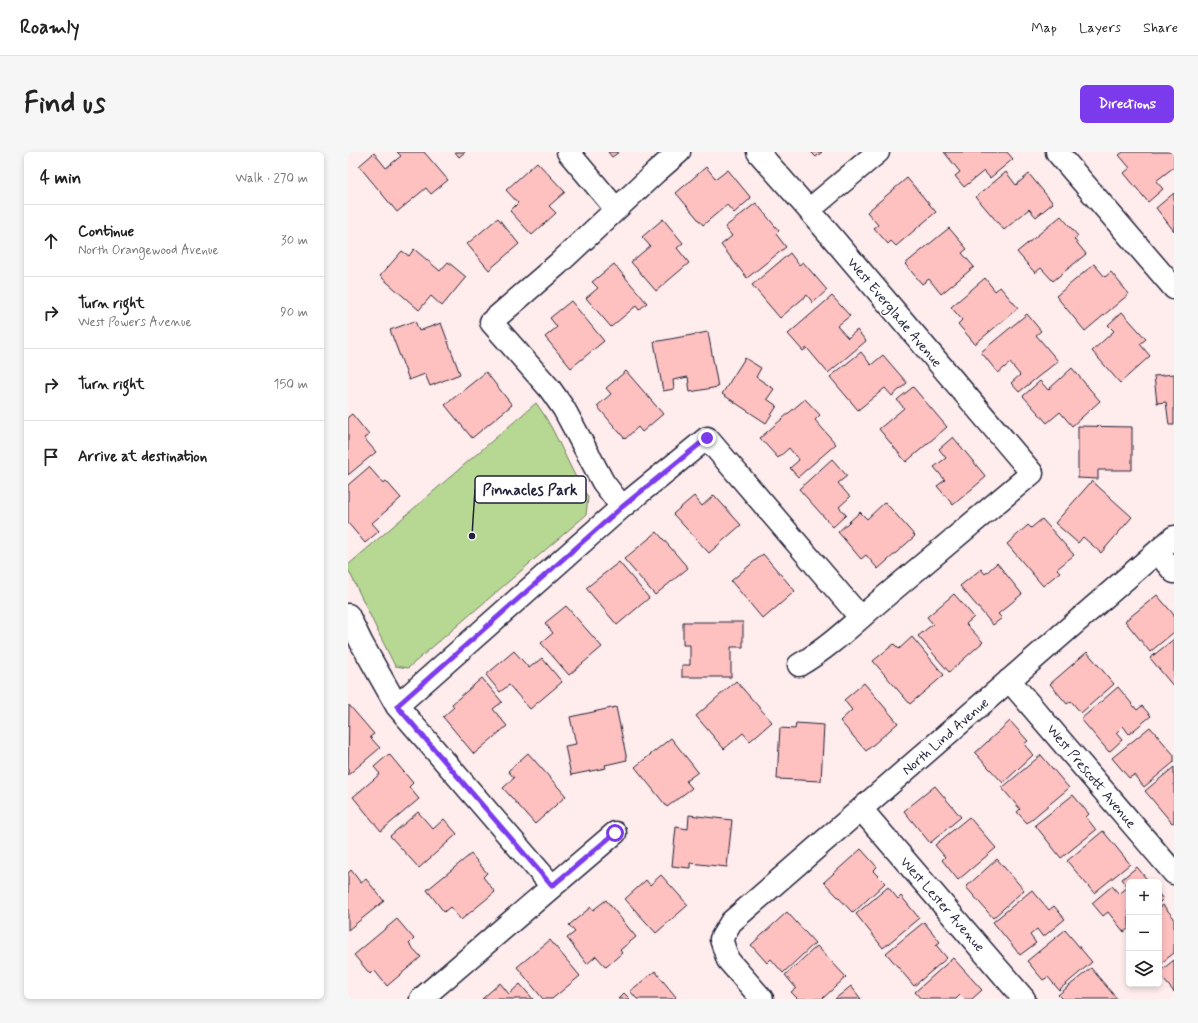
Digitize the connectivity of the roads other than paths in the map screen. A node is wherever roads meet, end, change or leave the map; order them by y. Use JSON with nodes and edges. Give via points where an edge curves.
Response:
{"nodes":[{"id":1,"x":568,"y":152,"type":"edge"},
{"id":2,"x":679,"y":152,"type":"edge"},
{"id":3,"x":758,"y":152,"type":"edge"},
{"id":4,"x":878,"y":152,"type":"edge"},
{"id":5,"x":1057,"y":152,"type":"edge"},
{"id":6,"x":616,"y":209,"type":"junction"},
{"id":7,"x":809,"y":210,"type":"junction"},
{"id":8,"x":1174,"y":288,"type":"edge"},
{"id":9,"x":622,"y":507,"type":"junction"},
{"id":10,"x":1174,"y":536,"type":"edge"},
{"id":11,"x":1156,"y":552,"type":"junction"},
{"id":12,"x":1174,"y":572,"type":"edge"},
{"id":13,"x":348,"y":615,"type":"edge"},
{"id":14,"x":860,"y":617,"type":"junction"},
{"id":15,"x":799,"y":665,"type":"dead end"},
{"id":16,"x":1010,"y":680,"type":"junction"},
{"id":17,"x":397,"y":706,"type":"junction"},
{"id":18,"x":861,"y":809,"type":"junction"},
{"id":19,"x":615,"y":833,"type":"dead end"},
{"id":20,"x":1174,"y":873,"type":"edge"},
{"id":21,"x":552,"y":886,"type":"junction"},
{"id":22,"x":422,"y":999,"type":"edge"},
{"id":23,"x":762,"y":999,"type":"edge"},
{"id":24,"x":1024,"y":999,"type":"edge"}],
"edges":[{"from":1,"to":6,"type":"street"},
{"from":2,"to":6,"type":"street"},
{"from":3,"to":7,"type":"street","name":"West Everglade Avenue"},
{"from":4,"to":7,"type":"street"},
{"from":5,"to":8,"type":"street"},
{"from":6,"to":9,"type":"street","via":[[492,322],[550,389],[564,409],[603,482]]},
{"from":7,"to":14,"type":"street","name":"West Everglade Avenue","via":[[1032,473]]},
{"from":9,"to":14,"type":"street","via":[[707,438]]},
{"from":9,"to":17,"type":"street"},
{"from":10,"to":11,"type":"street","name":"North Lind Avenue"},
{"from":11,"to":12,"type":"street"},
{"from":11,"to":16,"type":"street","name":"North Lind Avenue"},
{"from":13,"to":17,"type":"street"},
{"from":14,"to":15,"type":"street","via":[[818,654]]},
{"from":16,"to":18,"type":"street","name":"North Lind Avenue"},
{"from":16,"to":20,"type":"street","name":"West Prescott Avenue"},
{"from":17,"to":21,"type":"street"},
{"from":18,"to":23,"type":"street","name":"North Lind Avenue","via":[[731,922],[720,940],[728,960]]},
{"from":18,"to":24,"type":"street","name":"West Lester Avenue"},
{"from":19,"to":21,"type":"street"},
{"from":21,"to":22,"type":"street"}]}
